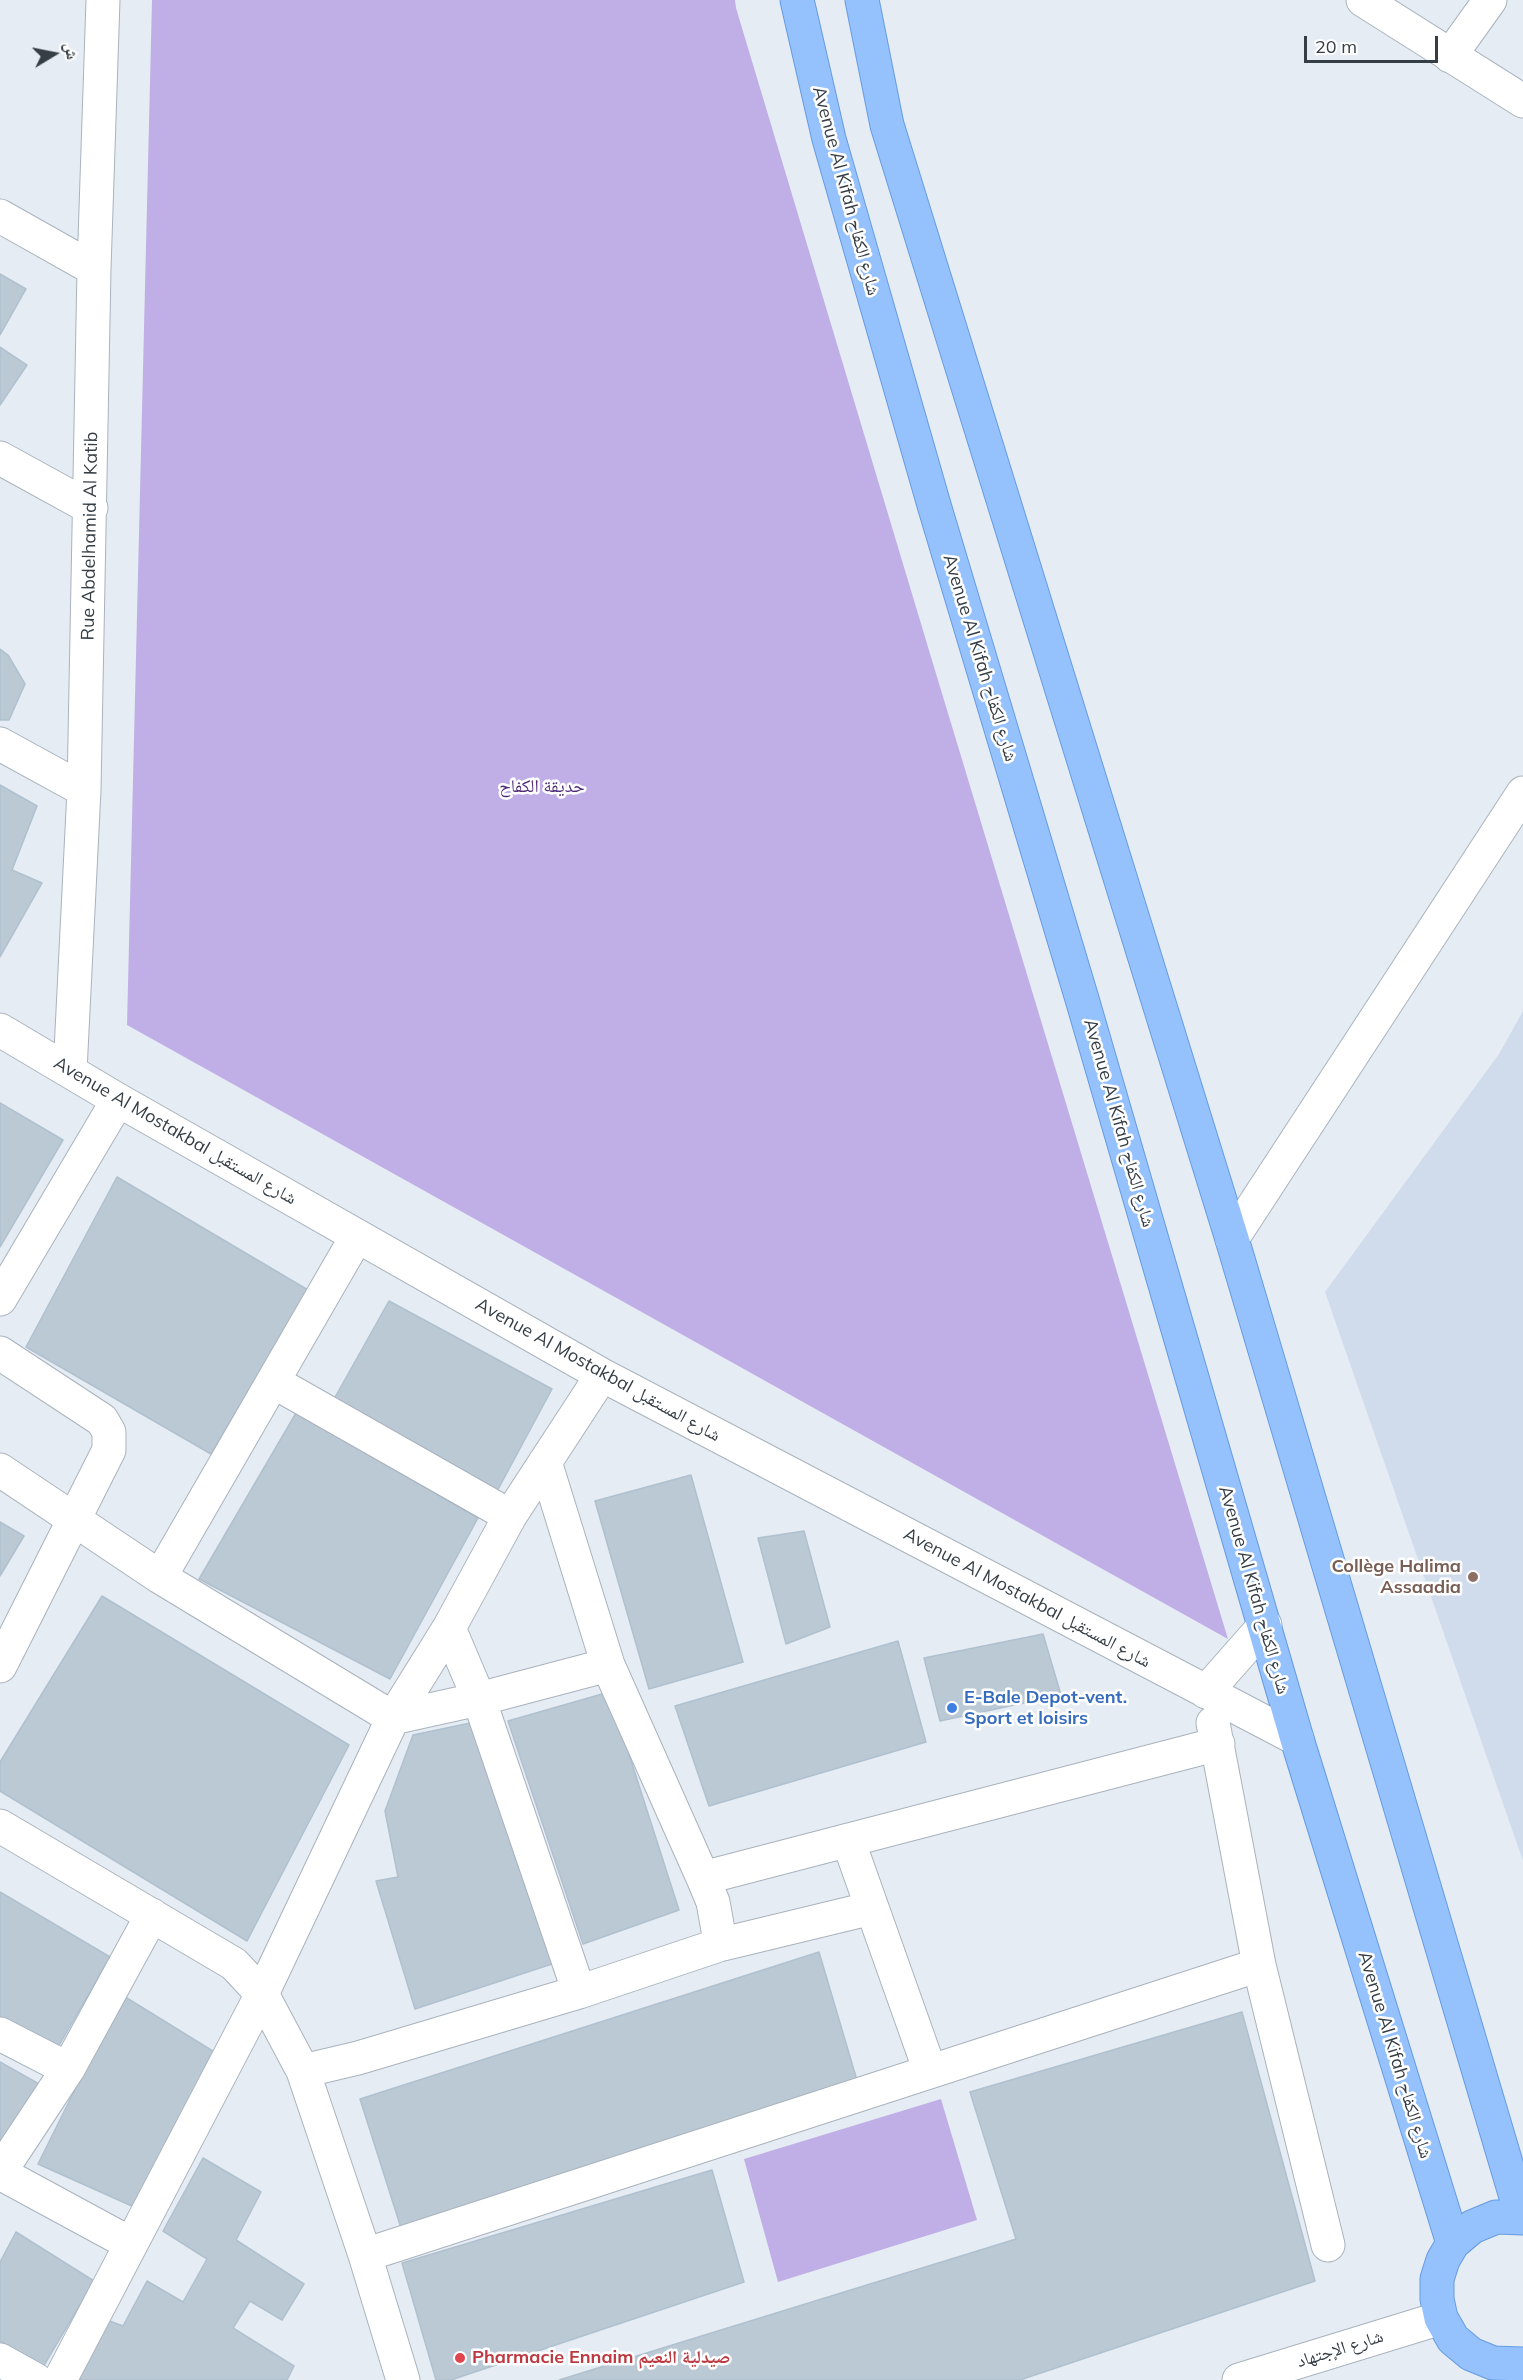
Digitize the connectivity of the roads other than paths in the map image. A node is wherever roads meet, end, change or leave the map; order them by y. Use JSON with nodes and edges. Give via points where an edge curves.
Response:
{"nodes":[{"id":1,"x":797,"y":0,"type":"edge"},
{"id":2,"x":862,"y":0,"type":"edge"},
{"id":3,"x":1363,"y":0,"type":"edge"},
{"id":4,"x":1490,"y":0,"type":"edge"},
{"id":5,"x":98,"y":3,"type":"edge"},
{"id":6,"x":1450,"y":56,"type":"junction"},
{"id":7,"x":1523,"y":101,"type":"edge"},
{"id":8,"x":0,"y":216,"type":"edge"},
{"id":9,"x":94,"y":269,"type":"junction"},
{"id":10,"x":0,"y":458,"type":"edge"},
{"id":11,"x":91,"y":508,"type":"junction"},
{"id":12,"x":0,"y":744,"type":"edge"},
{"id":13,"x":84,"y":790,"type":"junction"},
{"id":14,"x":1523,"y":793,"type":"edge"},
{"id":15,"x":0,"y":1030,"type":"edge"},
{"id":16,"x":70,"y":1071,"type":"junction"},
{"id":17,"x":118,"y":1101,"type":"junction"},
{"id":18,"x":357,"y":1236,"type":"junction"},
{"id":19,"x":1232,"y":1239,"type":"junction"},
{"id":20,"x":0,"y":1299,"type":"edge"},
{"id":21,"x":0,"y":1353,"type":"edge"},
{"id":22,"x":602,"y":1375,"type":"junction"},
{"id":23,"x":274,"y":1382,"type":"junction"},
{"id":24,"x":545,"y":1462,"type":"junction"},
{"id":25,"x":0,"y":1470,"type":"edge"},
{"id":26,"x":510,"y":1516,"type":"junction"},
{"id":27,"x":74,"y":1519,"type":"junction"},
{"id":28,"x":160,"y":1577,"type":"junction"},
{"id":29,"x":1265,"y":1625,"type":"junction"},
{"id":30,"x":449,"y":1628,"type":"junction"},
{"id":31,"x":608,"y":1665,"type":"junction"},
{"id":32,"x":0,"y":1666,"type":"edge"},
{"id":33,"x":1206,"y":1692,"type":"junction"},
{"id":34,"x":479,"y":1699,"type":"junction"},
{"id":35,"x":393,"y":1718,"type":"junction"},
{"id":36,"x":1297,"y":1739,"type":"junction"},
{"id":37,"x":1218,"y":1744,"type":"junction"},
{"id":38,"x":0,"y":1826,"type":"edge"},
{"id":39,"x":848,"y":1840,"type":"junction"},
{"id":40,"x":703,"y":1878,"type":"junction"},
{"id":41,"x":872,"y":1908,"type":"junction"},
{"id":42,"x":152,"y":1915,"type":"junction"},
{"id":43,"x":719,"y":1945,"type":"junction"},
{"id":44,"x":1259,"y":1965,"type":"junction"},
{"id":45,"x":579,"y":1992,"type":"junction"},
{"id":46,"x":262,"y":1994,"type":"junction"},
{"id":47,"x":0,"y":2034,"type":"edge"},
{"id":48,"x":68,"y":2069,"type":"junction"},
{"id":49,"x":303,"y":2071,"type":"junction"},
{"id":50,"x":930,"y":2072,"type":"junction"},
{"id":51,"x":0,"y":2172,"type":"edge"},
{"id":52,"x":1522,"y":2217,"type":"edge"},
{"id":53,"x":1453,"y":2243,"type":"junction"},
{"id":54,"x":131,"y":2244,"type":"junction"},
{"id":55,"x":1328,"y":2245,"type":"dead end"},
{"id":56,"x":365,"y":2255,"type":"junction"},
{"id":57,"x":1441,"y":2318,"type":"junction"},
{"id":58,"x":0,"y":2360,"type":"edge"},
{"id":59,"x":1520,"y":2370,"type":"edge"},
{"id":60,"x":36,"y":2380,"type":"edge"},
{"id":61,"x":60,"y":2380,"type":"edge"},
{"id":62,"x":403,"y":2380,"type":"edge"},
{"id":63,"x":1239,"y":2380,"type":"edge"}],
"edges":[{"from":1,"to":29,"type":"main road","name":"Avenue Al Kifah شارع الكفاح","via":[[829,139]]},
{"from":2,"to":19,"type":"main road","via":[[887,125]]},
{"from":3,"to":6,"type":"street"},
{"from":4,"to":6,"type":"street"},
{"from":5,"to":9,"type":"street","name":"Rue Abdelhamid Al Katib"},
{"from":6,"to":7,"type":"street"},
{"from":8,"to":9,"type":"street"},
{"from":9,"to":11,"type":"street","name":"Rue Abdelhamid Al Katib"},
{"from":10,"to":11,"type":"street"},
{"from":11,"to":13,"type":"street","name":"Rue Abdelhamid Al Katib"},
{"from":12,"to":13,"type":"street"},
{"from":13,"to":16,"type":"street","name":"Rue Abdelhamid Al Katib"},
{"from":14,"to":19,"type":"street"},
{"from":15,"to":16,"type":"street","name":"Avenue Al Mostakbal شارع المستقبل"},
{"from":16,"to":17,"type":"street","name":"Avenue Al Mostakbal شارع المستقبل"},
{"from":17,"to":18,"type":"street","name":"Avenue Al Mostakbal شارع المستقبل"},
{"from":17,"to":20,"type":"street"},
{"from":18,"to":22,"type":"street","name":"Avenue Al Mostakbal شارع المستقبل"},
{"from":18,"to":23,"type":"street"},
{"from":19,"to":52,"type":"main road"},
{"from":21,"to":27,"type":"street","via":[[90,1411],[109,1432],[109,1450]]},
{"from":22,"to":24,"type":"street"},
{"from":22,"to":33,"type":"street","name":"Avenue Al Mostakbal شارع المستقبل"},
{"from":23,"to":26,"type":"street"},
{"from":23,"to":28,"type":"street"},
{"from":24,"to":26,"type":"street"},
{"from":24,"to":31,"type":"street"},
{"from":25,"to":27,"type":"street"},
{"from":26,"to":30,"type":"street"},
{"from":27,"to":28,"type":"street"},
{"from":27,"to":32,"type":"street"},
{"from":28,"to":35,"type":"street"},
{"from":29,"to":33,"type":"street"},
{"from":29,"to":36,"type":"main road","name":"Avenue Al Kifah شارع الكفاح"},
{"from":30,"to":34,"type":"street"},
{"from":30,"to":35,"type":"street"},
{"from":31,"to":34,"type":"street"},
{"from":31,"to":40,"type":"street"},
{"from":33,"to":36,"type":"street","name":"Avenue Al Mostakbal شارع المستقبل"},
{"from":33,"to":37,"type":"street"},
{"from":34,"to":35,"type":"street"},
{"from":34,"to":45,"type":"street"},
{"from":35,"to":46,"type":"street"},
{"from":36,"to":53,"type":"main road","name":"Avenue Al Kifah شارع الكفاح"},
{"from":37,"to":39,"type":"street"},
{"from":37,"to":44,"type":"street"},
{"from":38,"to":42,"type":"street"},
{"from":39,"to":40,"type":"street"},
{"from":39,"to":41,"type":"street"},
{"from":40,"to":43,"type":"street","via":[[713,1902]]},
{"from":41,"to":43,"type":"street"},
{"from":41,"to":50,"type":"street"},
{"from":42,"to":46,"type":"street","via":[[234,1964]]},
{"from":42,"to":48,"type":"street"},
{"from":43,"to":45,"type":"street"},
{"from":44,"to":50,"type":"street"},
{"from":44,"to":55,"type":"street"},
{"from":45,"to":49,"type":"street"},
{"from":46,"to":49,"type":"street"},
{"from":46,"to":54,"type":"street"},
{"from":47,"to":48,"type":"street"},
{"from":48,"to":51,"type":"street"},
{"from":49,"to":56,"type":"street"},
{"from":50,"to":56,"type":"street"},
{"from":51,"to":54,"type":"street"},
{"from":52,"to":53,"type":"main road","via":[[1488,2220]]},
{"from":53,"to":57,"type":"main road","via":[[1437,2279]]},
{"from":54,"to":61,"type":"street"},
{"from":56,"to":62,"type":"street"},
{"from":57,"to":59,"type":"main road","via":[[1453,2339],[1472,2354]]},
{"from":57,"to":63,"type":"street","name":"شارع الإجتهاد"},
{"from":58,"to":60,"type":"street"}]}
